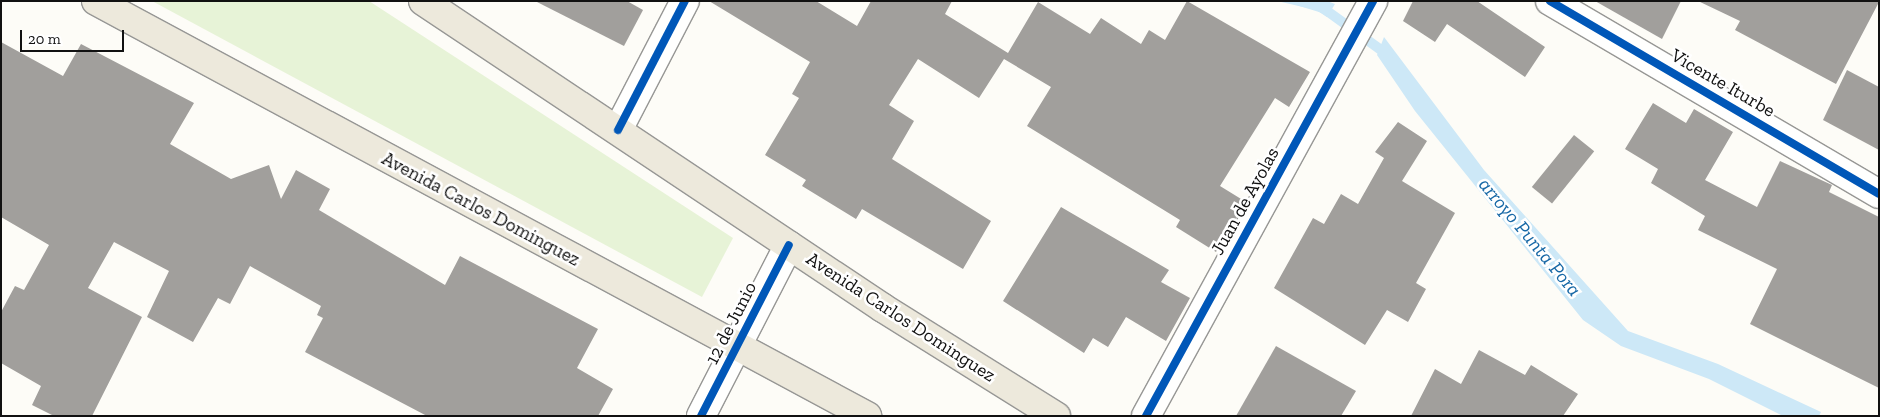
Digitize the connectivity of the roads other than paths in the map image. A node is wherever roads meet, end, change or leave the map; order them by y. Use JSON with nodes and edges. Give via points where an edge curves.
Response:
{"nodes":[{"id":1,"x":96,"y":1,"type":"edge"},
{"id":2,"x":422,"y":1,"type":"edge"},
{"id":3,"x":685,"y":1,"type":"edge"},
{"id":4,"x":1550,"y":1,"type":"edge"},
{"id":5,"x":1372,"y":4,"type":"edge"},
{"id":6,"x":618,"y":130,"type":"junction"},
{"id":7,"x":1879,"y":194,"type":"edge"},
{"id":8,"x":789,"y":245,"type":"junction"},
{"id":9,"x":737,"y":347,"type":"junction"},
{"id":10,"x":701,"y":416,"type":"edge"},
{"id":11,"x":867,"y":416,"type":"edge"},
{"id":12,"x":1056,"y":416,"type":"edge"},
{"id":13,"x":1146,"y":416,"type":"edge"}],
"edges":[{"from":1,"to":9,"type":"main road","name":"Avenida Carlos Dominguez"},
{"from":2,"to":6,"type":"main road","name":"Avenida Carlos Dominguez"},
{"from":3,"to":6,"type":"street"},
{"from":4,"to":7,"type":"street","name":"Vicente Iturbe"},
{"from":5,"to":13,"type":"street","name":"Juan de Ayolas"},
{"from":6,"to":8,"type":"main road","name":"Avenida Carlos Dominguez"},
{"from":8,"to":9,"type":"street","name":"12 de Junio"},
{"from":8,"to":12,"type":"main road","name":"Avenida Carlos Dominguez"},
{"from":9,"to":10,"type":"street","name":"12 de Junio"},
{"from":9,"to":11,"type":"main road","name":"Avenida Carlos Dominguez"}]}
